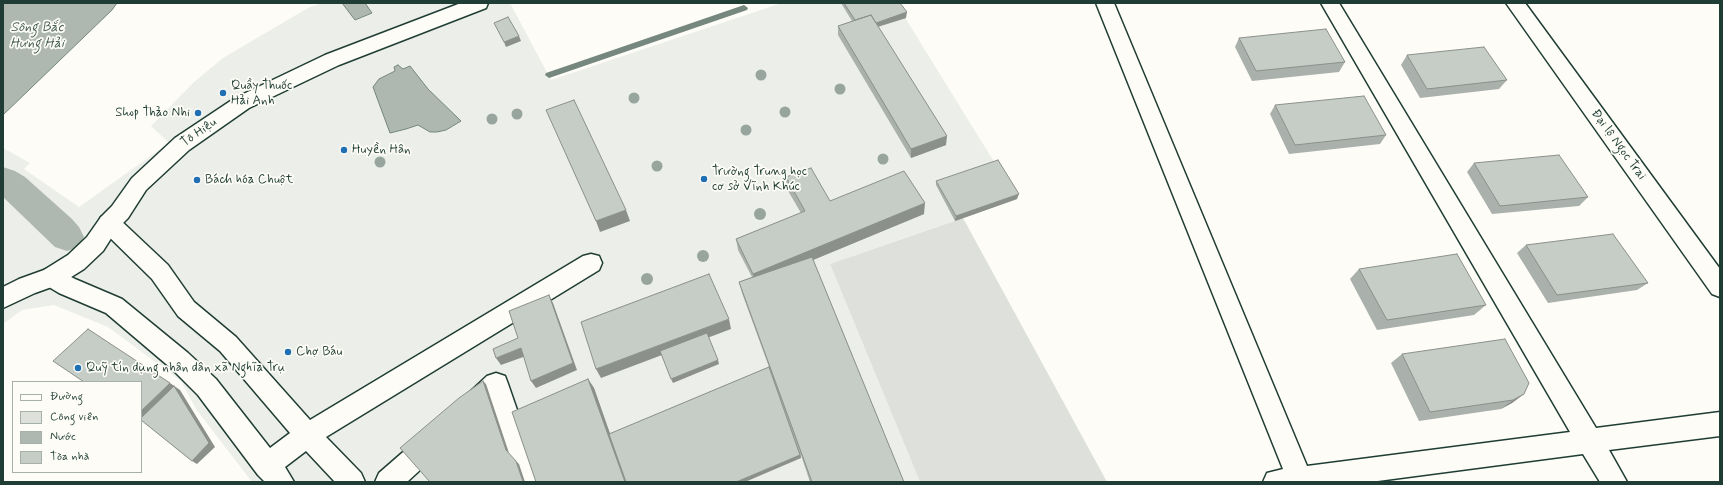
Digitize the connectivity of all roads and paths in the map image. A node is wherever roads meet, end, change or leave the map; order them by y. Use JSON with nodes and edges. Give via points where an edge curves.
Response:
{"nodes":[{"id":1,"x":479,"y":3,"type":"edge"},
{"id":2,"x":1105,"y":3,"type":"edge"},
{"id":3,"x":1330,"y":3,"type":"edge"},
{"id":4,"x":1515,"y":3,"type":"edge"},
{"id":5,"x":109,"y":223,"type":"junction"},
{"id":6,"x":591,"y":263,"type":"dead end"},
{"id":7,"x":52,"y":277,"type":"junction"},
{"id":8,"x":1720,"y":287,"type":"edge"},
{"id":9,"x":3,"y":298,"type":"edge"},
{"id":10,"x":1720,"y":424,"type":"edge"},
{"id":11,"x":306,"y":435,"type":"junction"},
{"id":12,"x":1590,"y":440,"type":"junction"},
{"id":13,"x":518,"y":471,"type":"edge"},
{"id":14,"x":274,"y":474,"type":"edge"},
{"id":15,"x":1292,"y":481,"type":"edge"},
{"id":16,"x":352,"y":482,"type":"edge"},
{"id":17,"x":388,"y":482,"type":"edge"},
{"id":18,"x":1614,"y":482,"type":"edge"}],
"edges":[{"from":1,"to":5,"type":"street","name":"Tô Hiệu","via":[[332,60],[242,103],[182,144],[162,162],[139,184],[124,207]]},
{"from":2,"to":15,"type":"street"},
{"from":3,"to":12,"type":"street"},
{"from":4,"to":8,"type":"street","name":"Đại lộ Ngọc Trai"},
{"from":5,"to":7,"type":"street","name":"Tô Hiệu","via":[[95,244],[76,262]]},
{"from":5,"to":11,"type":"street","via":[[160,272],[186,309],[228,344]]},
{"from":6,"to":11,"type":"street"},
{"from":7,"to":9,"type":"street","name":"Tô Hiệu"},
{"from":7,"to":14,"type":"street","via":[[114,306],[180,361],[207,387]]},
{"from":10,"to":12,"type":"street"},
{"from":11,"to":14,"type":"street"},
{"from":11,"to":16,"type":"street"},
{"from":12,"to":15,"type":"street"},
{"from":12,"to":18,"type":"street"},
{"from":13,"to":17,"type":"street","via":[[496,384],[479,414],[458,428],[434,455]]}]}
